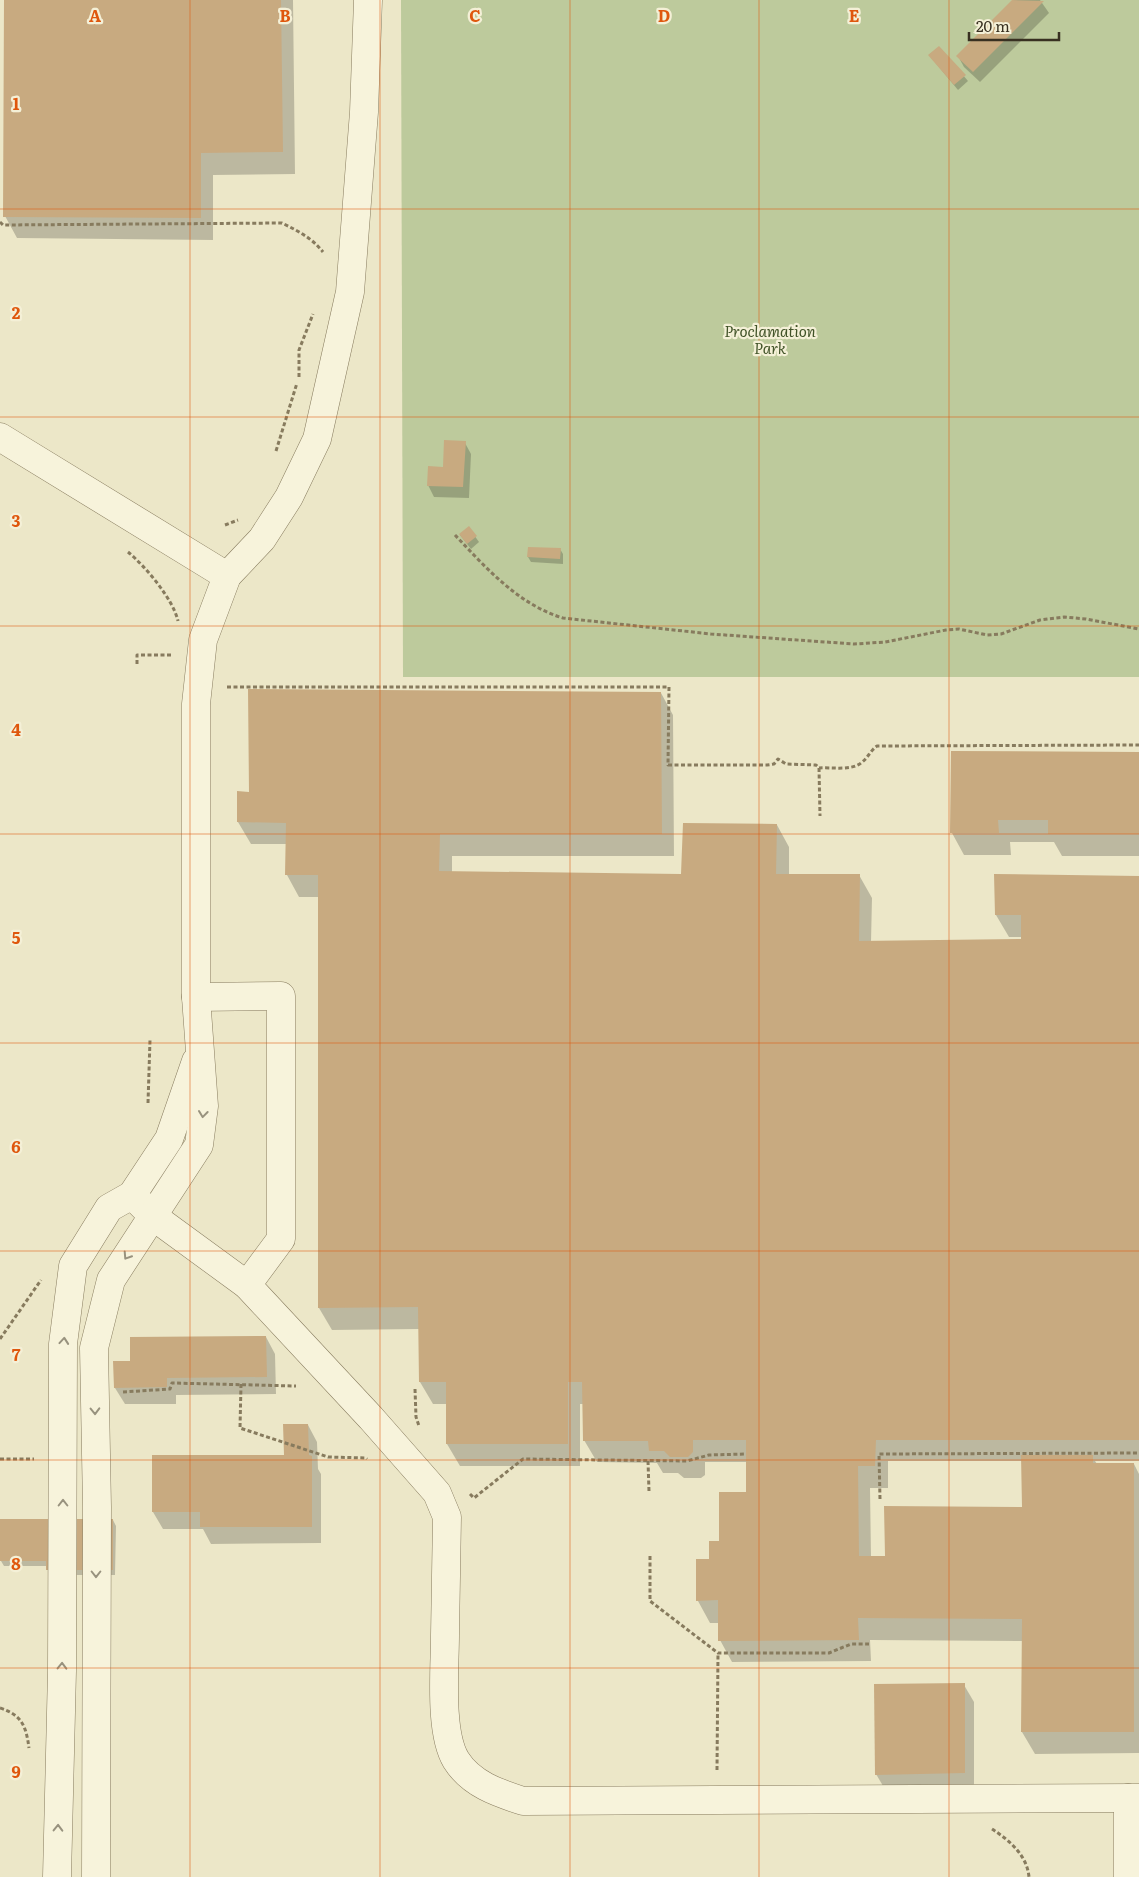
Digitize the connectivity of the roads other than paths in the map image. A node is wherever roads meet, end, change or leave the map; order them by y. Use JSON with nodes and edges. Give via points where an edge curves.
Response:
{"nodes":[{"id":1,"x":368,"y":0,"type":"edge"},
{"id":2,"x":0,"y":437,"type":"edge"},
{"id":3,"x":227,"y":576,"type":"junction"},
{"id":4,"x":196,"y":996,"type":"junction"},
{"id":5,"x":200,"y":1048,"type":"junction"},
{"id":6,"x":132,"y":1196,"type":"junction"},
{"id":7,"x":154,"y":1217,"type":"junction"},
{"id":8,"x":247,"y":1286,"type":"junction"},
{"id":9,"x":1134,"y":1798,"type":"edge"},
{"id":10,"x":57,"y":1877,"type":"edge"},
{"id":11,"x":96,"y":1877,"type":"edge"},
{"id":12,"x":1128,"y":1877,"type":"edge"}],
"edges":[{"from":1,"to":3,"type":"street","via":[[364,112],[350,292],[317,438],[289,497],[262,540]]},
{"from":2,"to":3,"type":"street"},
{"from":3,"to":4,"type":"street","via":[[202,640],[196,704]]},
{"from":4,"to":5,"type":"street"},
{"from":4,"to":8,"type":"street","via":[[281,996],[281,1239]]},
{"from":5,"to":6,"type":"street","via":[[169,1139]]},
{"from":5,"to":7,"type":"street","one_way":true,"via":[[204,1106],[199,1145]]},
{"from":6,"to":7,"type":"street"},
{"from":10,"to":6,"type":"street","one_way":true,"via":[[62,1671],[63,1344],[73,1266],[109,1208]]},
{"from":7,"to":8,"type":"street"},
{"from":7,"to":11,"type":"street","one_way":true,"via":[[111,1280],[94,1348]]},
{"from":8,"to":9,"type":"street","via":[[437,1493],[447,1517],[445,1702],[449,1744],[456,1760],[480,1784],[523,1801]]},
{"from":9,"to":12,"type":"street"}]}
